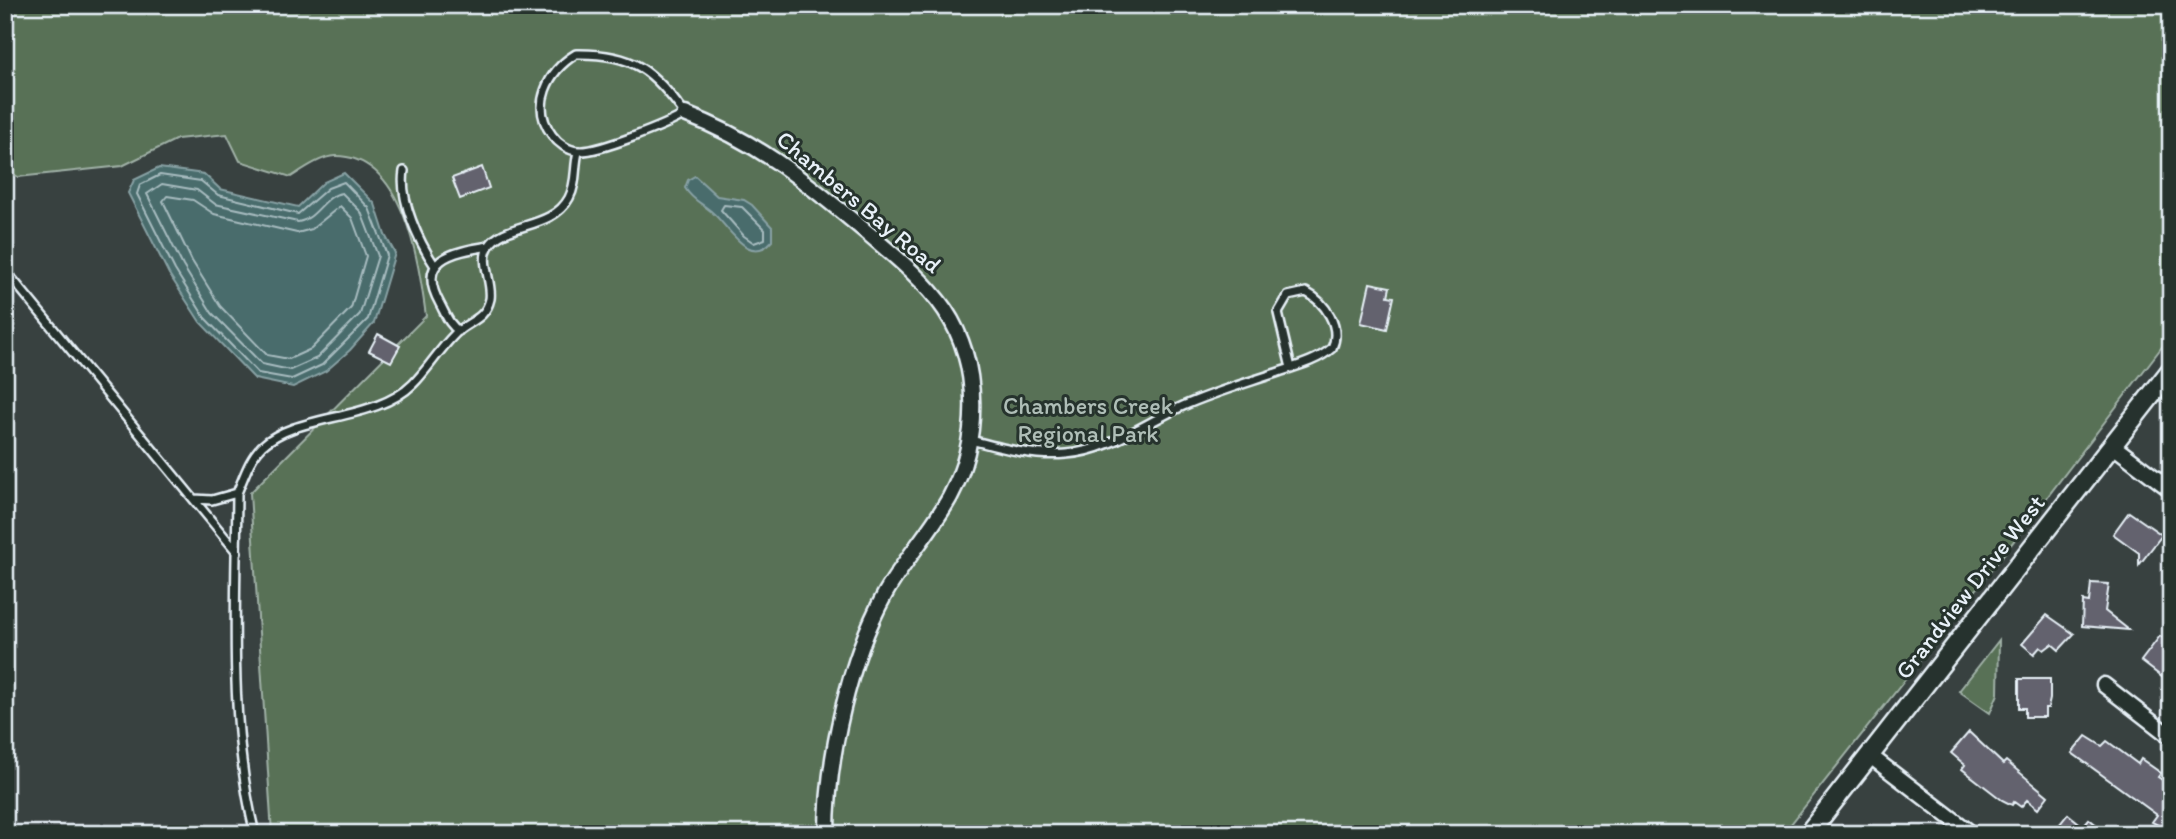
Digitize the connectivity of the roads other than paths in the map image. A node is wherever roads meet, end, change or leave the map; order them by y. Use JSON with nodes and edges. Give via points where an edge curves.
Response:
{"nodes":[{"id":1,"x":685,"y":114,"type":"junction"},
{"id":2,"x":578,"y":152,"type":"junction"},
{"id":3,"x":404,"y":171,"type":"dead end"},
{"id":4,"x":489,"y":246,"type":"junction"},
{"id":5,"x":435,"y":266,"type":"junction"},
{"id":6,"x":5,"y":270,"type":"edge"},
{"id":7,"x":459,"y":331,"type":"junction"},
{"id":8,"x":1291,"y":368,"type":"junction"},
{"id":9,"x":2171,"y":370,"type":"edge"},
{"id":10,"x":2171,"y":388,"type":"edge"},
{"id":11,"x":971,"y":440,"type":"junction"},
{"id":12,"x":2116,"y":449,"type":"junction"},
{"id":13,"x":2171,"y":490,"type":"edge"},
{"id":14,"x":237,"y":493,"type":"junction"},
{"id":15,"x":194,"y":499,"type":"junction"},
{"id":16,"x":237,"y":552,"type":"junction"},
{"id":17,"x":2104,"y":685,"type":"dead end"},
{"id":18,"x":2171,"y":737,"type":"edge"},
{"id":19,"x":1874,"y":759,"type":"junction"},
{"id":20,"x":256,"y":834,"type":"edge"},
{"id":21,"x":827,"y":834,"type":"edge"},
{"id":22,"x":1808,"y":834,"type":"edge"},
{"id":23,"x":1822,"y":834,"type":"edge"},
{"id":24,"x":1972,"y":834,"type":"edge"}],
"edges":[{"from":1,"to":2,"type":"lane","via":[[664,126]]},
{"from":1,"to":2,"type":"lane","via":[[660,81],[628,59],[576,54],[553,73],[542,102],[544,125],[559,144]]},
{"from":1,"to":11,"type":"street","name":"Chambers Bay Road","via":[[772,157],[887,249],[929,290],[946,312],[962,349],[972,409]]},
{"from":2,"to":4,"type":"lane","via":[[575,181],[566,204],[549,218]]},
{"from":3,"to":5,"type":"lane","via":[[403,190]]},
{"from":4,"to":5,"type":"lane","via":[[451,254]]},
{"from":4,"to":7,"type":"lane","via":[[485,258],[491,285],[488,304],[477,321]]},
{"from":5,"to":7,"type":"lane","via":[[433,289],[451,326]]},
{"from":6,"to":15,"type":"lane"},
{"from":7,"to":14,"type":"lane","via":[[397,396],[278,435],[261,447]]},
{"from":8,"to":8,"type":"lane","via":[[1327,352],[1335,341],[1324,304],[1306,292],[1288,296],[1278,313]]},
{"from":8,"to":11,"type":"lane","via":[[1194,402],[1107,445],[1087,450],[1027,453]]},
{"from":9,"to":12,"type":"street","name":"Grandview Drive West"},
{"from":10,"to":12,"type":"street","name":"Grandview Drive West"},
{"from":11,"to":21,"type":"street","name":"Chambers Bay Road","via":[[951,494],[867,630],[843,714]]},
{"from":12,"to":13,"type":"street"},
{"from":12,"to":19,"type":"street","name":"Grandview Drive West"},
{"from":14,"to":15,"type":"lane"},
{"from":14,"to":16,"type":"lane"},
{"from":15,"to":16,"type":"lane"},
{"from":16,"to":20,"type":"lane","via":[[239,742],[243,783]]},
{"from":17,"to":18,"type":"street"},
{"from":19,"to":22,"type":"street","name":"Grandview Drive West"},
{"from":19,"to":23,"type":"street","name":"Grandview Drive West"},
{"from":19,"to":24,"type":"street"}]}
